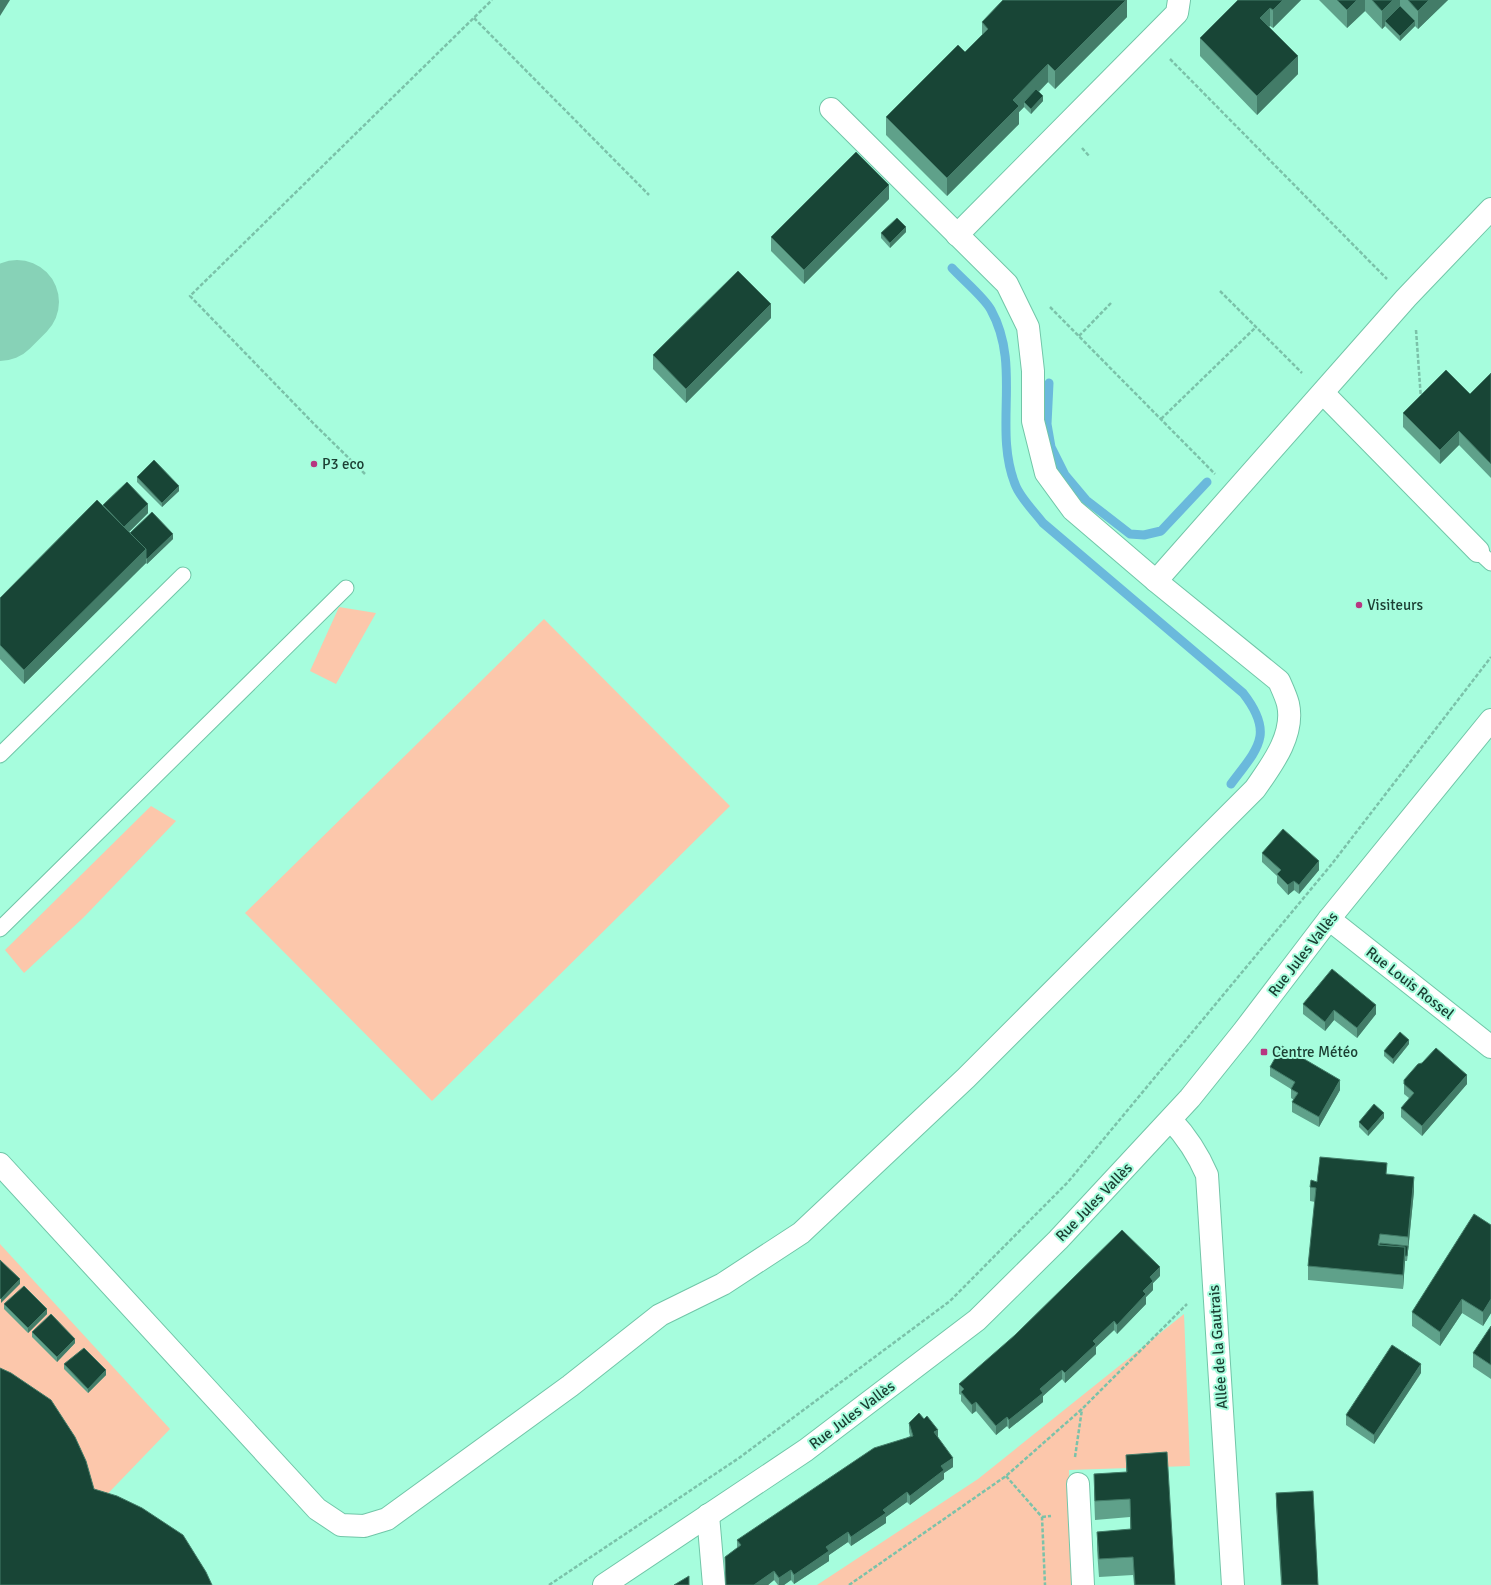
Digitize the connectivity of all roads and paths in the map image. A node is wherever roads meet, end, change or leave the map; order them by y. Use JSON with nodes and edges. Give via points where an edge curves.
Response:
{"nodes":[{"id":1,"x":492,"y":0,"type":"edge"},
{"id":2,"x":1179,"y":0,"type":"edge"},
{"id":3,"x":474,"y":18,"type":"junction"},
{"id":4,"x":1151,"y":40,"type":"junction"},
{"id":5,"x":831,"y":109,"type":"dead end"},
{"id":6,"x":649,"y":195,"type":"dead end"},
{"id":7,"x":1491,"y":209,"type":"edge"},
{"id":8,"x":957,"y":235,"type":"junction"},
{"id":9,"x":1220,"y":291,"type":"dead end"},
{"id":10,"x":1406,"y":298,"type":"junction"},
{"id":11,"x":1046,"y":302,"type":"dead end"},
{"id":12,"x":1111,"y":303,"type":"dead end"},
{"id":13,"x":1256,"y":327,"type":"junction"},
{"id":14,"x":1079,"y":336,"type":"junction"},
{"id":15,"x":1323,"y":393,"type":"junction"},
{"id":16,"x":1426,"y":404,"type":"edge"},
{"id":17,"x":1161,"y":419,"type":"junction"},
{"id":18,"x":365,"y":474,"type":"dead end"},
{"id":19,"x":1234,"y":493,"type":"junction"},
{"id":20,"x":1485,"y":557,"type":"edge"},
{"id":21,"x":183,"y":574,"type":"dead end"},
{"id":22,"x":1156,"y":581,"type":"junction"},
{"id":23,"x":346,"y":588,"type":"dead end"},
{"id":24,"x":1491,"y":658,"type":"edge"},
{"id":25,"x":1491,"y":720,"type":"edge"},
{"id":26,"x":0,"y":755,"type":"edge"},
{"id":27,"x":1329,"y":919,"type":"junction"},
{"id":28,"x":0,"y":929,"type":"edge"},
{"id":29,"x":1491,"y":1046,"type":"edge"},
{"id":30,"x":1171,"y":1120,"type":"junction"},
{"id":31,"x":0,"y":1164,"type":"edge"},
{"id":32,"x":1190,"y":1300,"type":"dead end"},
{"id":33,"x":1082,"y":1409,"type":"junction"},
{"id":34,"x":1006,"y":1476,"type":"junction"},
{"id":35,"x":1078,"y":1484,"type":"joint"},
{"id":36,"x":708,"y":1515,"type":"junction"},
{"id":37,"x":548,"y":1585,"type":"edge"},
{"id":38,"x":604,"y":1585,"type":"edge"},
{"id":39,"x":714,"y":1585,"type":"edge"},
{"id":40,"x":849,"y":1585,"type":"edge"},
{"id":41,"x":1045,"y":1585,"type":"edge"},
{"id":42,"x":1084,"y":1585,"type":"edge"},
{"id":43,"x":1233,"y":1585,"type":"edge"}],
"edges":[{"from":1,"to":3,"type":"path"},
{"from":2,"to":4,"type":"street","via":[[1177,14]]},
{"from":3,"to":6,"type":"path"},
{"from":3,"to":18,"type":"path","via":[[190,296],[312,423]]},
{"from":4,"to":8,"type":"street"},
{"from":4,"to":10,"type":"path"},
{"from":5,"to":8,"type":"street"},
{"from":7,"to":10,"type":"street"},
{"from":8,"to":22,"type":"street","via":[[1007,284],[1028,327],[1033,421],[1046,473],[1073,510]]},
{"from":9,"to":13,"type":"path"},
{"from":10,"to":15,"type":"street"},
{"from":10,"to":16,"type":"path","via":[[1414,305],[1421,398]]},
{"from":11,"to":14,"type":"path"},
{"from":12,"to":14,"type":"path"},
{"from":13,"to":15,"type":"path"},
{"from":13,"to":17,"type":"path"},
{"from":14,"to":17,"type":"path"},
{"from":15,"to":19,"type":"street"},
{"from":15,"to":20,"type":"street"},
{"from":17,"to":19,"type":"path"},
{"from":19,"to":22,"type":"street"},
{"from":21,"to":26,"type":"lane"},
{"from":22,"to":31,"type":"street","via":[[1279,681],[1288,705],[1288,729],[1277,757],[1255,789],[966,1078],[801,1233],[724,1284],[660,1315],[570,1386],[387,1519],[364,1526],[342,1525],[317,1509]]},
{"from":23,"to":28,"type":"lane"},
{"from":24,"to":37,"type":"path","via":[[1331,865],[1068,1182],[950,1301],[738,1458]]},
{"from":25,"to":27,"type":"street","name":"Rue Jules Vallès"},
{"from":27,"to":29,"type":"street","name":"Rue Louis Rossel"},
{"from":27,"to":30,"type":"street","name":"Rue Jules Vallès","via":[[1243,1032]]},
{"from":30,"to":36,"type":"street","name":"Rue Jules Vallès","via":[[1058,1240],[977,1320],[806,1450]]},
{"from":30,"to":43,"type":"street","name":"Allée de la Gautrais","via":[[1187,1138],[1208,1175]]},
{"from":32,"to":33,"type":"path"},
{"from":33,"to":34,"type":"path"},
{"from":33,"to":35,"type":"path","via":[[1074,1453]]},
{"from":34,"to":40,"type":"path"},
{"from":34,"to":41,"type":"path","via":[[1042,1517]]},
{"from":35,"to":42,"type":"street"},
{"from":36,"to":38,"type":"street","name":"Rue Jules Vallès"},
{"from":36,"to":39,"type":"street"}]}
